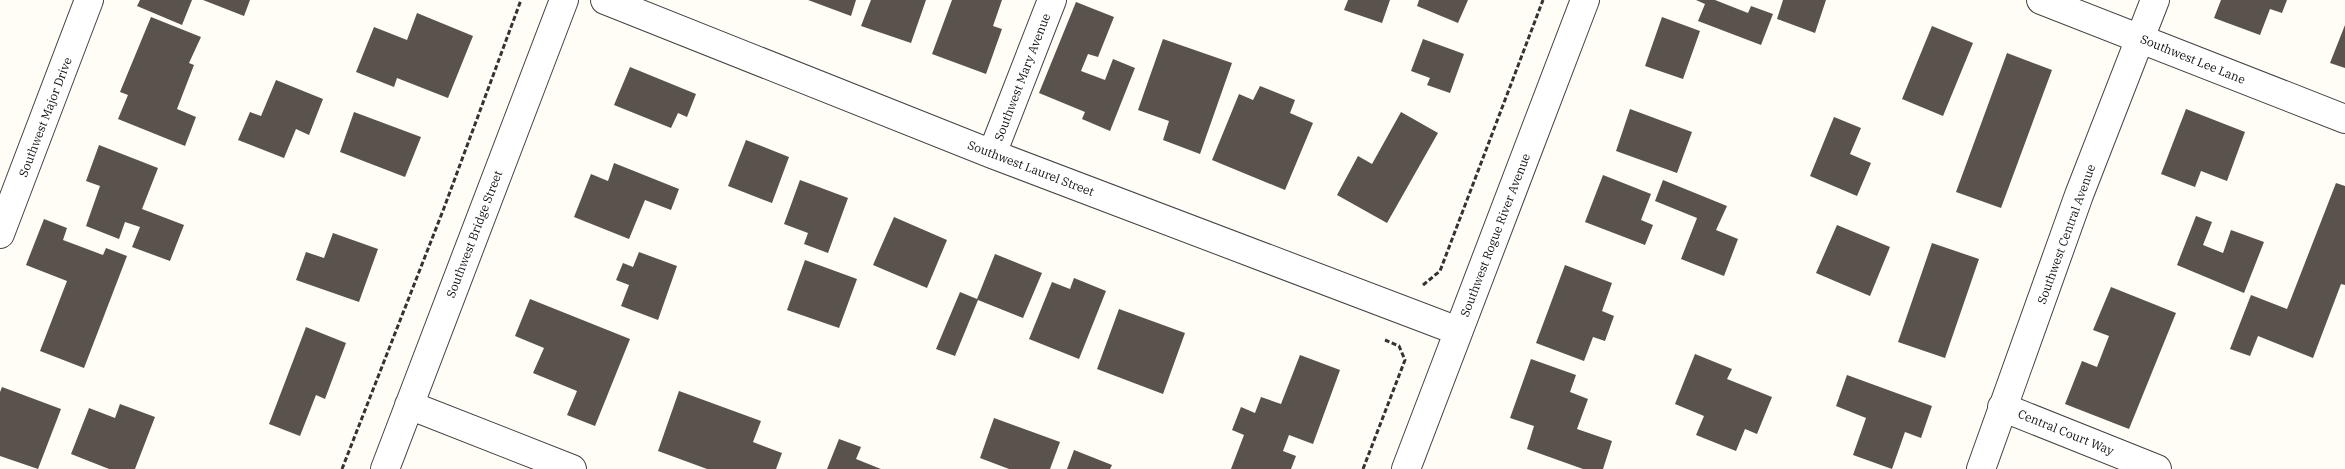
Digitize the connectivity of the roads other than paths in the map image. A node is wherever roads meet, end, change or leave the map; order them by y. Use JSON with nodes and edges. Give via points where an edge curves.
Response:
{"nodes":[{"id":1,"x":89,"y":0,"type":"edge"},
{"id":2,"x":564,"y":0,"type":"edge"},
{"id":3,"x":606,"y":0,"type":"edge"},
{"id":4,"x":1052,"y":0,"type":"edge"},
{"id":5,"x":1585,"y":0,"type":"edge"},
{"id":6,"x":2041,"y":0,"type":"edge"},
{"id":7,"x":2155,"y":0,"type":"edge"},
{"id":8,"x":2140,"y":38,"type":"junction"},
{"id":9,"x":2345,"y":119,"type":"edge"},
{"id":10,"x":992,"y":154,"type":"junction"},
{"id":11,"x":0,"y":234,"type":"edge"},
{"id":12,"x":1458,"y":331,"type":"junction"},
{"id":13,"x":409,"y":405,"type":"junction"},
{"id":14,"x":2002,"y":407,"type":"junction"},
{"id":15,"x":385,"y":469,"type":"edge"},
{"id":16,"x":572,"y":469,"type":"edge"},
{"id":17,"x":1406,"y":469,"type":"edge"},
{"id":18,"x":1981,"y":469,"type":"edge"},
{"id":19,"x":2157,"y":469,"type":"edge"}],
"edges":[{"from":1,"to":11,"type":"street","name":"Southwest Major Drive"},
{"from":2,"to":13,"type":"street","name":"Southwest Bridge Street"},
{"from":3,"to":10,"type":"street","name":"Southwest Laurel Street"},
{"from":4,"to":10,"type":"street","name":"Southwest Mary Avenue"},
{"from":5,"to":12,"type":"street","name":"Southwest Rogue River Avenue"},
{"from":6,"to":8,"type":"street","name":"Southwest Lee Lane"},
{"from":7,"to":8,"type":"street","name":"Southwest Central Avenue"},
{"from":8,"to":9,"type":"street","name":"Southwest Lee Lane"},
{"from":8,"to":14,"type":"street","name":"Southwest Central Avenue"},
{"from":10,"to":12,"type":"street","name":"Southwest Laurel Street"},
{"from":12,"to":17,"type":"street","name":"Southwest Rogue River Avenue"},
{"from":13,"to":15,"type":"street","name":"Southwest Bridge Street"},
{"from":13,"to":16,"type":"street"},
{"from":14,"to":18,"type":"street","name":"Southwest Central Avenue"},
{"from":14,"to":19,"type":"street","name":"Central Court Way"}]}
